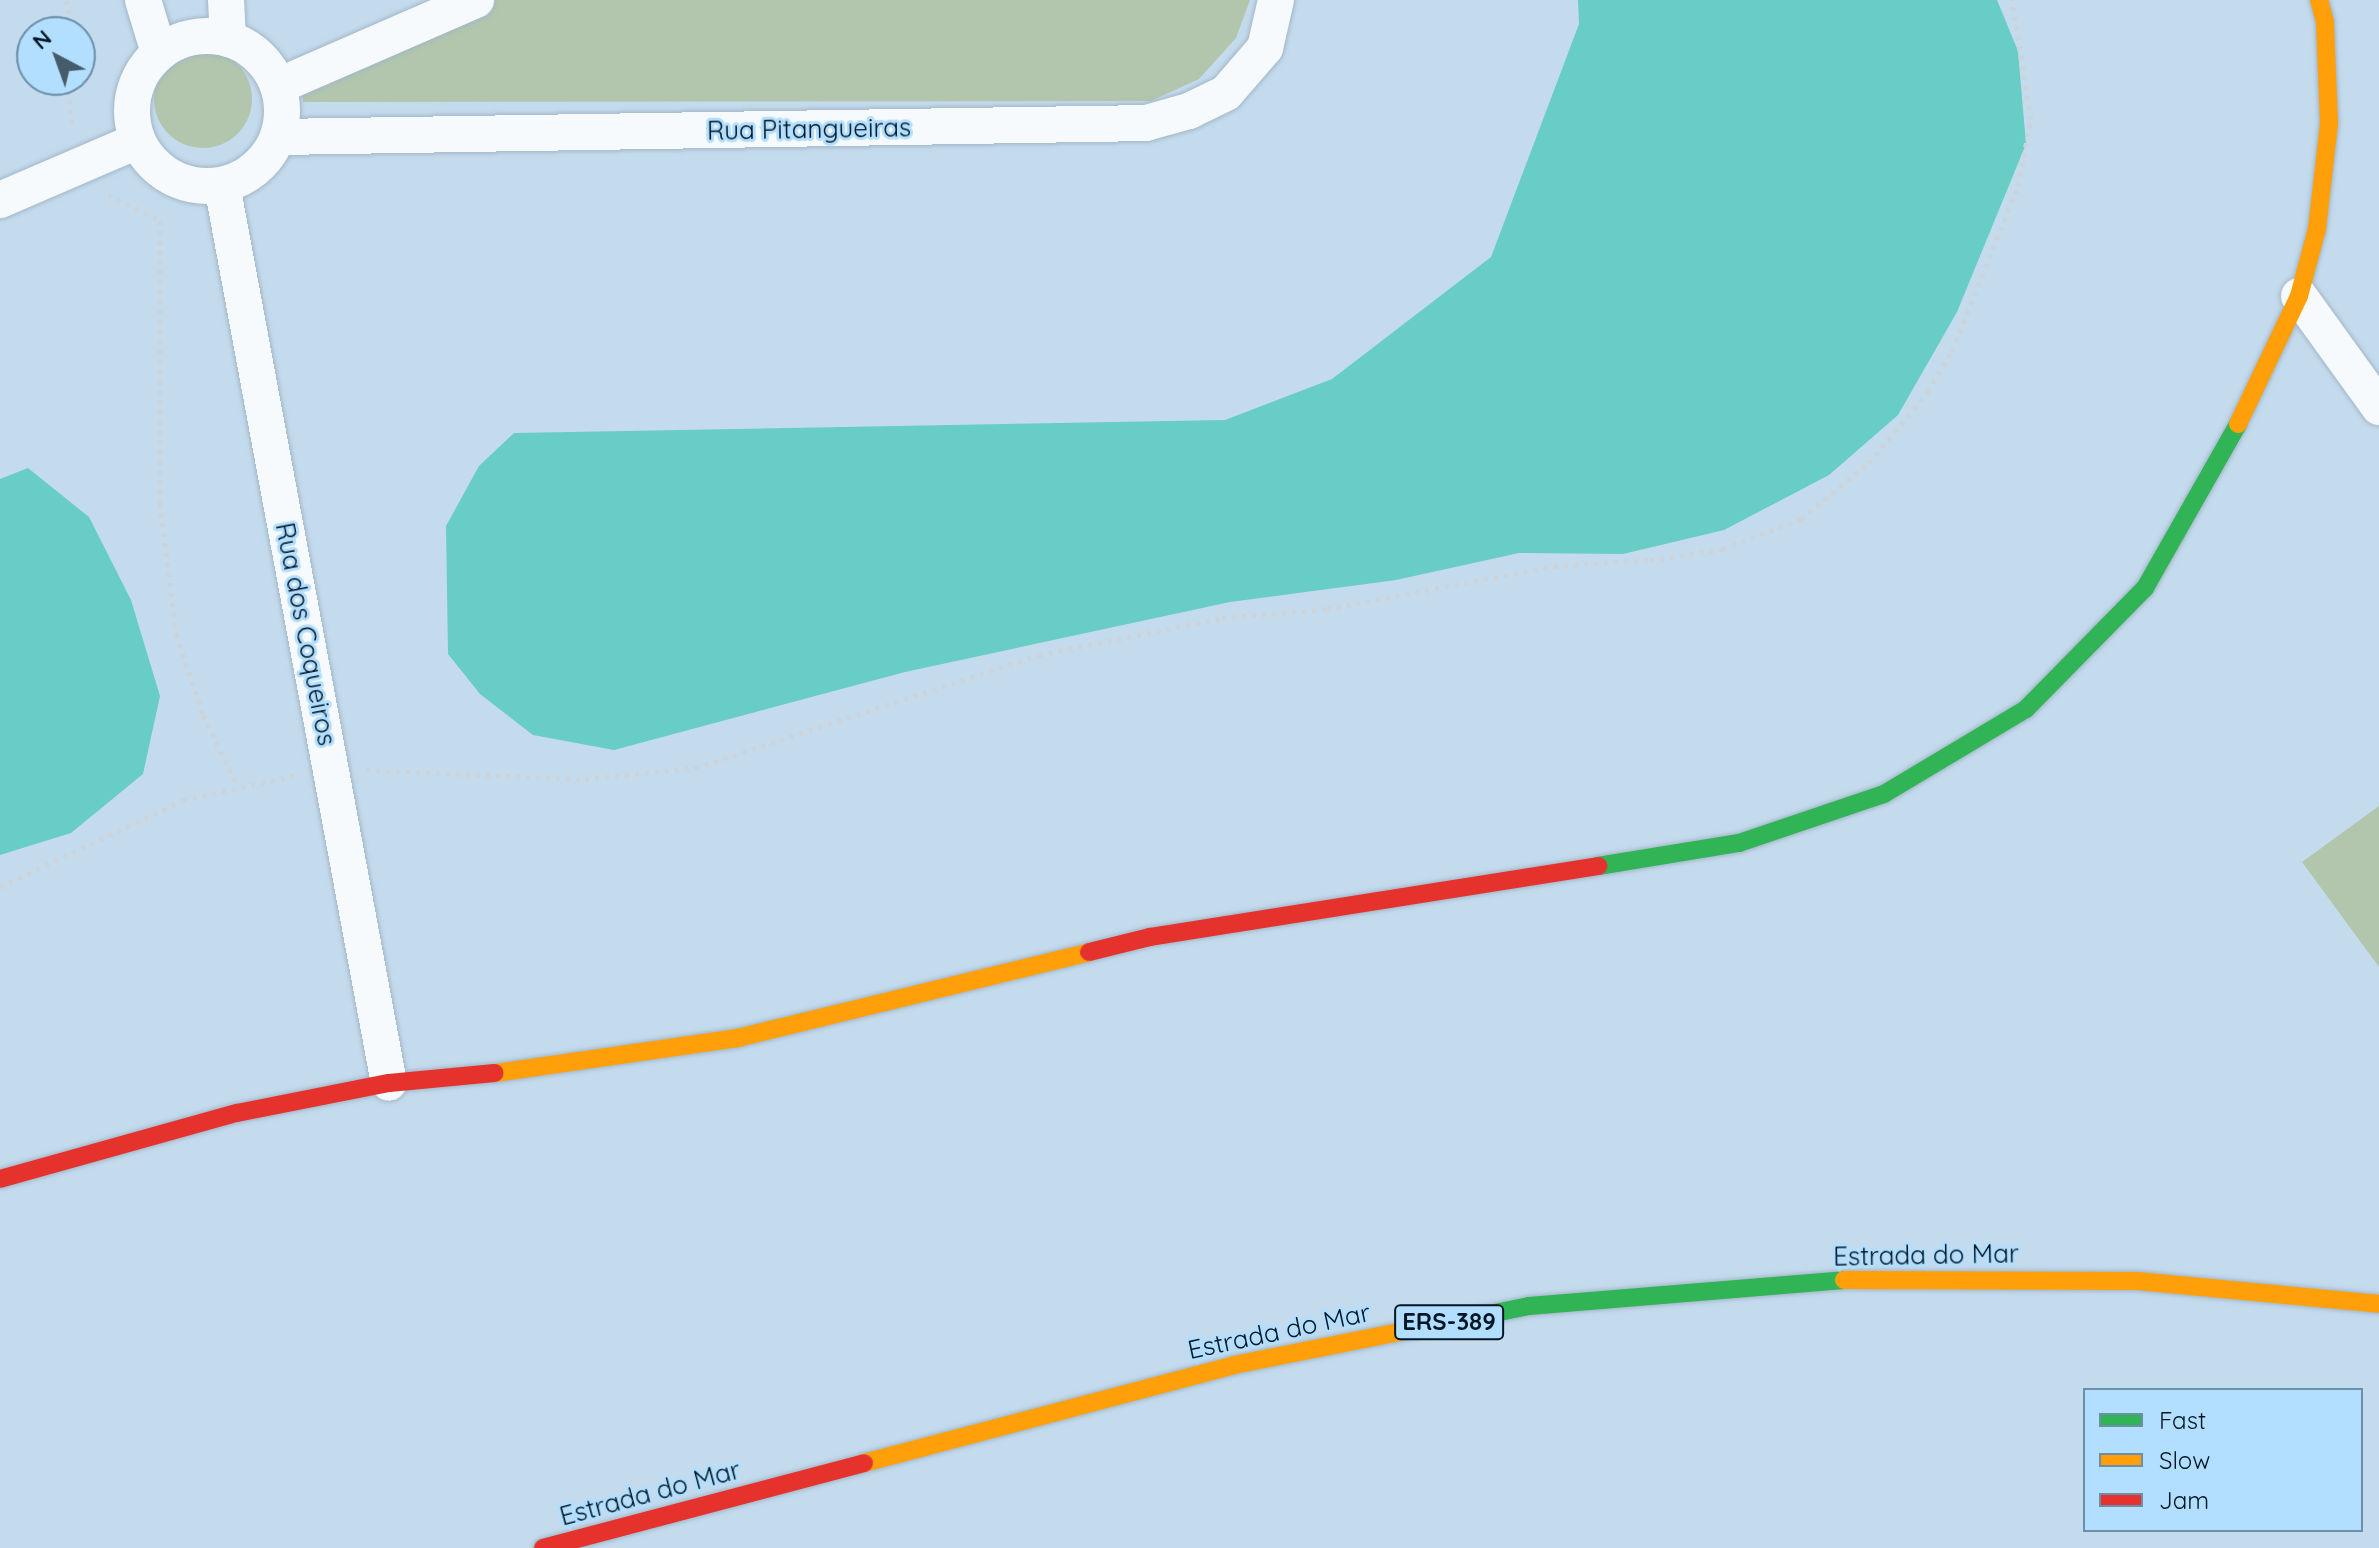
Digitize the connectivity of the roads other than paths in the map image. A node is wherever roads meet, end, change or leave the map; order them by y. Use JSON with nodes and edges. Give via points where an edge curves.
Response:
{"nodes":[{"id":1,"x":143,"y":0,"type":"edge"},
{"id":2,"x":226,"y":0,"type":"edge"},
{"id":3,"x":476,"y":0,"type":"edge"},
{"id":4,"x":1276,"y":0,"type":"edge"},
{"id":5,"x":2319,"y":0,"type":"edge"},
{"id":6,"x":228,"y":39,"type":"junction"},
{"id":7,"x":159,"y":53,"type":"junction"},
{"id":8,"x":278,"y":86,"type":"junction"},
{"id":9,"x":278,"y":137,"type":"junction"},
{"id":10,"x":137,"y":141,"type":"junction"},
{"id":11,"x":222,"y":185,"type":"junction"},
{"id":12,"x":0,"y":200,"type":"edge"},
{"id":13,"x":2299,"y":296,"type":"junction"},
{"id":14,"x":2379,"y":407,"type":"edge"},
{"id":15,"x":389,"y":1083,"type":"junction"},
{"id":16,"x":0,"y":1179,"type":"edge"},
{"id":17,"x":2379,"y":1304,"type":"edge"},
{"id":18,"x":543,"y":1548,"type":"edge"}],
"edges":[{"from":1,"to":7,"type":"street"},
{"from":2,"to":6,"type":"street"},
{"from":3,"to":8,"type":"street"},
{"from":4,"to":9,"type":"street","name":"Rua Pitangueiras","via":[[1265,48],[1226,93],[1146,123]]},
{"from":5,"to":13,"type":"street","via":[[2325,22],[2329,123],[2317,229]]},
{"from":6,"to":7,"type":"street","via":[[180,41]]},
{"from":6,"to":8,"type":"street","via":[[267,65]]},
{"from":7,"to":10,"type":"street","via":[[134,93]]},
{"from":8,"to":9,"type":"street","via":[[283,112]]},
{"from":9,"to":11,"type":"street","via":[[265,160]]},
{"from":10,"to":11,"type":"street","via":[[171,178],[195,186]]},
{"from":10,"to":12,"type":"street"},
{"from":11,"to":15,"type":"street","name":"Rua dos Coqueiros"},
{"from":13,"to":14,"type":"street"},
{"from":13,"to":15,"type":"street","via":[[2246,409],[2145,588],[2026,709],[1884,794],[1739,843],[1150,937],[737,1038],[510,1072]]},
{"from":15,"to":16,"type":"street","via":[[237,1113]]},
{"from":17,"to":18,"type":"street","name":"Estrada do Mar","number":"ERS-389","via":[[2137,1281],[1884,1277],[1529,1306],[1234,1365]]}]}
